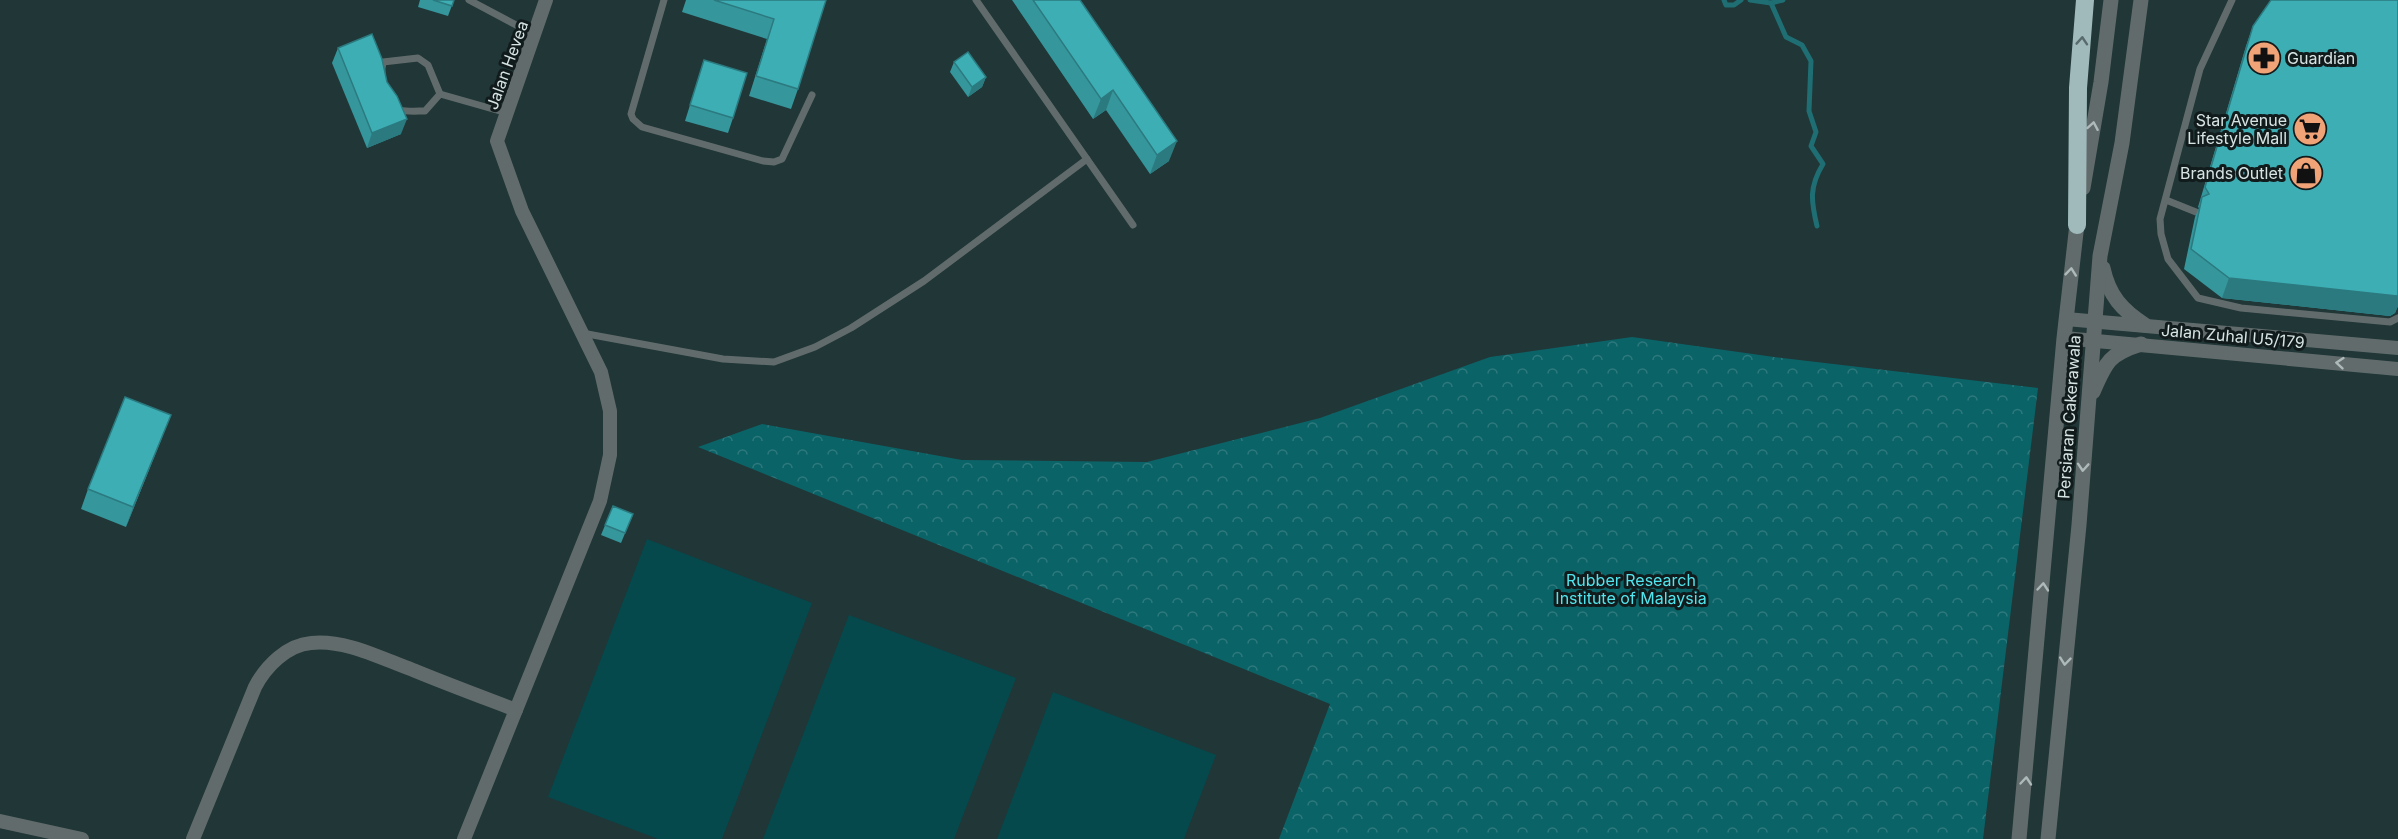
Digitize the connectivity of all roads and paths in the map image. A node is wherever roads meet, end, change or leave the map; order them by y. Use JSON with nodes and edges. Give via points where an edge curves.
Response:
{"nodes":[{"id":1,"x":469,"y":0,"type":"edge"},
{"id":2,"x":664,"y":0,"type":"edge"},
{"id":3,"x":976,"y":0,"type":"edge"},
{"id":4,"x":2085,"y":0,"type":"edge"},
{"id":5,"x":2111,"y":0,"type":"edge"},
{"id":6,"x":2141,"y":0,"type":"edge"},
{"id":7,"x":2232,"y":0,"type":"edge"},
{"id":8,"x":548,"y":2,"type":"edge"},
{"id":9,"x":535,"y":35,"type":"junction"},
{"id":10,"x":440,"y":94,"type":"junction"},
{"id":11,"x":812,"y":95,"type":"dead end"},
{"id":12,"x":507,"y":113,"type":"junction"},
{"id":13,"x":1088,"y":159,"type":"junction"},
{"id":14,"x":2166,"y":200,"type":"junction"},
{"id":15,"x":2196,"y":212,"type":"edge"},
{"id":16,"x":1133,"y":225,"type":"dead end"},
{"id":17,"x":2077,"y":225,"type":"junction"},
{"id":18,"x":2100,"y":256,"type":"junction"},
{"id":19,"x":2398,"y":318,"type":"edge"},
{"id":20,"x":2066,"y":319,"type":"junction"},
{"id":21,"x":2094,"y":321,"type":"junction"},
{"id":22,"x":2145,"y":325,"type":"junction"},
{"id":23,"x":582,"y":333,"type":"junction"},
{"id":24,"x":2064,"y":338,"type":"junction"},
{"id":25,"x":2093,"y":340,"type":"junction"},
{"id":26,"x":2141,"y":344,"type":"junction"},
{"id":27,"x":2396,"y":344,"type":"edge"},
{"id":28,"x":2398,"y":369,"type":"edge"},
{"id":29,"x":2088,"y":409,"type":"junction"},
{"id":30,"x":516,"y":710,"type":"junction"},
{"id":31,"x":0,"y":821,"type":"edge"},
{"id":32,"x":82,"y":839,"type":"edge"},
{"id":33,"x":193,"y":839,"type":"edge"},
{"id":34,"x":464,"y":839,"type":"edge"},
{"id":35,"x":2019,"y":839,"type":"edge"},
{"id":36,"x":2048,"y":839,"type":"edge"}],
"edges":[{"from":1,"to":9,"type":"lane"},
{"from":2,"to":11,"type":"lane","via":[[631,114],[636,123],[774,162],[782,159]]},
{"from":3,"to":13,"type":"lane"},
{"from":17,"to":4,"type":"highway","one_way":true,"via":[[2078,88]]},
{"from":17,"to":5,"type":"street","name":"Persiaran Cakerawala","one_way":true},
{"from":6,"to":18,"type":"street","name":"Persiaran Cakerawala","via":[[2122,143]]},
{"from":7,"to":14,"type":"lane","via":[[2200,69]]},
{"from":8,"to":9,"type":"street","name":"Jalan Hevea"},
{"from":9,"to":12,"type":"street","name":"Jalan Hevea"},
{"from":10,"to":10,"type":"lane","via":[[425,111],[400,110],[390,102],[381,75],[383,62],[418,58],[428,65]]},
{"from":10,"to":12,"type":"lane"},
{"from":12,"to":23,"type":"street","name":"Jalan Hevea","via":[[497,141],[522,211]]},
{"from":13,"to":16,"type":"lane"},
{"from":13,"to":23,"type":"lane","via":[[924,281],[851,328],[774,362],[723,359]]},
{"from":14,"to":15,"type":"lane"},
{"from":14,"to":19,"type":"lane","via":[[2160,219],[2168,259],[2198,298],[2241,308],[2390,322]]},
{"from":20,"to":17,"type":"street","name":"Persiaran Cakerawala","one_way":true},
{"from":18,"to":21,"type":"street","name":"Persiaran Cakerawala"},
{"from":18,"to":22,"type":"street","via":[[2106,284],[2116,302]]},
{"from":20,"to":21,"type":"street","name":"Jalan Zuhal U5/179"},
{"from":20,"to":24,"type":"street","name":"Persiaran Cakerawala"},
{"from":21,"to":22,"type":"street","name":"Jalan Zuhal U5/179"},
{"from":21,"to":25,"type":"street","name":"Persiaran Cakerawala"},
{"from":22,"to":27,"type":"street","name":"Jalan Zuhal U5/179"},
{"from":23,"to":30,"type":"street","via":[[601,372],[610,411],[610,455],[600,501]]},
{"from":24,"to":25,"type":"street","name":"Jalan Zuhal U5/179"},
{"from":35,"to":24,"type":"street","name":"Persiaran Cakerawala","one_way":true},
{"from":25,"to":26,"type":"street","name":"Jalan Zuhal U5/179"},
{"from":25,"to":29,"type":"street","name":"Persiaran Cakerawala"},
{"from":28,"to":26,"type":"street","name":"Jalan Zuhal U5/179","one_way":true},
{"from":26,"to":29,"type":"street","via":[[2120,350],[2107,363]]},
{"from":29,"to":36,"type":"street","name":"Persiaran Cakerawala","one_way":true},
{"from":30,"to":33,"type":"street","via":[[365,652],[310,643],[292,649],[262,673]]},
{"from":30,"to":34,"type":"street"},
{"from":31,"to":32,"type":"street"}]}
